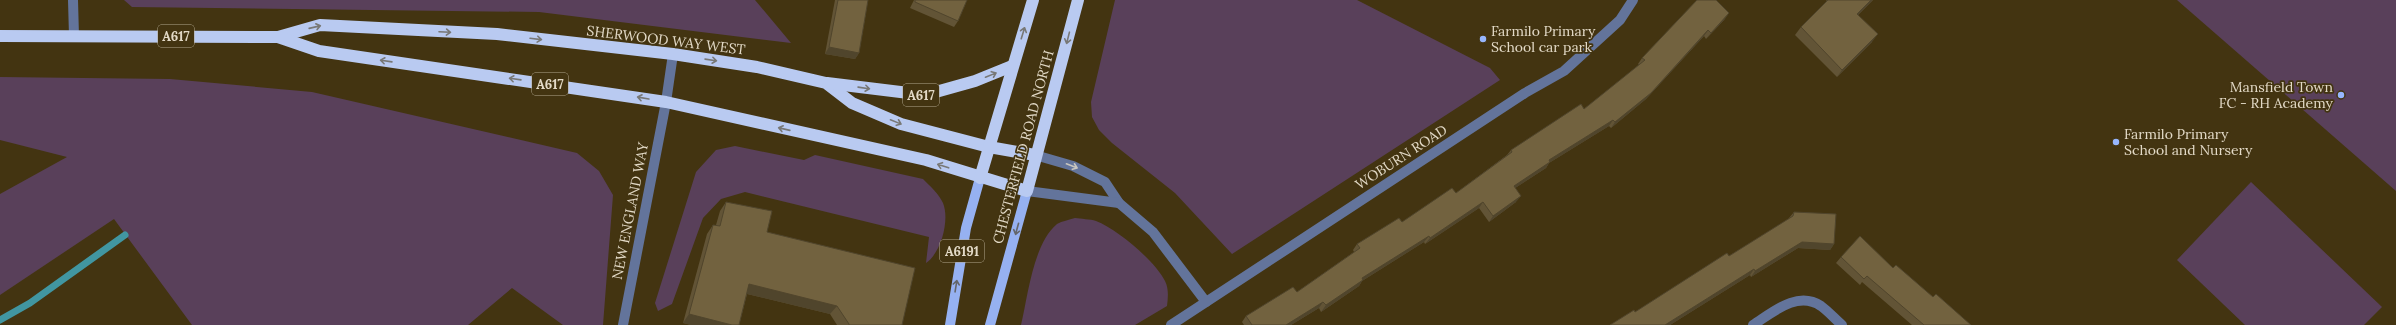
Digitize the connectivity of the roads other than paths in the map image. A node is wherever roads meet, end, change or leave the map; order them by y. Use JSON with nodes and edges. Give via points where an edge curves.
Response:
{"nodes":[{"id":1,"x":73,"y":0,"type":"edge"},
{"id":2,"x":1033,"y":0,"type":"edge"},
{"id":3,"x":1078,"y":0,"type":"edge"},
{"id":4,"x":1633,"y":0,"type":"edge"},
{"id":5,"x":0,"y":36,"type":"edge"},
{"id":6,"x":74,"y":36,"type":"junction"},
{"id":7,"x":278,"y":37,"type":"junction"},
{"id":8,"x":673,"y":54,"type":"junction"},
{"id":9,"x":1012,"y":66,"type":"junction"},
{"id":10,"x":826,"y":83,"type":"junction"},
{"id":11,"x":666,"y":102,"type":"junction"},
{"id":12,"x":989,"y":148,"type":"junction"},
{"id":13,"x":1035,"y":155,"type":"junction"},
{"id":14,"x":980,"y":178,"type":"junction"},
{"id":15,"x":1027,"y":191,"type":"junction"},
{"id":16,"x":1119,"y":203,"type":"junction"},
{"id":17,"x":1206,"y":302,"type":"junction"},
{"id":18,"x":623,"y":325,"type":"edge"},
{"id":19,"x":950,"y":325,"type":"edge"},
{"id":20,"x":990,"y":325,"type":"edge"},
{"id":21,"x":1171,"y":325,"type":"edge"},
{"id":22,"x":1753,"y":325,"type":"edge"},
{"id":23,"x":1842,"y":325,"type":"edge"}],
"edges":[{"from":1,"to":6,"type":"street"},
{"from":9,"to":2,"type":"highway","one_way":true},
{"from":3,"to":13,"type":"highway","name":"CHESTERFIELD ROAD NORTH","one_way":true},
{"from":4,"to":17,"type":"street","name":"WOBURN ROAD","via":[[1620,20],[1564,71],[1525,93]]},
{"from":5,"to":6,"type":"highway","name":"SHERWOOD WAY WEST","number":"A617"},
{"from":6,"to":7,"type":"highway","name":"SHERWOOD WAY WEST","number":"A617"},
{"from":7,"to":8,"type":"highway","name":"SHERWOOD WAY WEST","number":"A617","one_way":true,"via":[[320,25],[497,34]]},
{"from":11,"to":7,"type":"highway","name":"SHERWOOD WAY WEST","number":"A617","one_way":true,"via":[[319,51]]},
{"from":8,"to":10,"type":"highway","name":"SHERWOOD WAY WEST","number":"A617","one_way":true,"via":[[757,67]]},
{"from":8,"to":11,"type":"street","name":"NEW ENGLAND WAY"},
{"from":10,"to":9,"type":"highway","number":"A617","one_way":true,"via":[[925,94],[975,81]]},
{"from":9,"to":12,"type":"highway"},
{"from":10,"to":12,"type":"highway","name":"SHERWOOD WAY WEST","number":"A617","one_way":true,"via":[[852,103],[901,124]]},
{"from":14,"to":11,"type":"highway","name":"SHERWOOD WAY WEST","number":"A617","one_way":true,"via":[[926,160]]},
{"from":11,"to":18,"type":"street","name":"NEW ENGLAND WAY"},
{"from":12,"to":13,"type":"highway","name":"SHERWOOD WAY WEST","number":"A617"},
{"from":12,"to":14,"type":"highway"},
{"from":13,"to":15,"type":"highway","name":"CHESTERFIELD ROAD NORTH"},
{"from":13,"to":16,"type":"street","one_way":true,"via":[[1073,166],[1104,182]]},
{"from":14,"to":15,"type":"highway","name":"SHERWOOD WAY WEST","number":"A617"},
{"from":19,"to":14,"type":"main road","number":"A6191","one_way":true,"via":[[966,228]]},
{"from":15,"to":16,"type":"street"},
{"from":15,"to":20,"type":"main road","name":"CHESTERFIELD ROAD NORTH","one_way":true},
{"from":16,"to":17,"type":"street","via":[[1153,232]]},
{"from":17,"to":21,"type":"street","name":"WOBURN ROAD"},
{"from":22,"to":23,"type":"street","via":[[1788,303],[1802,300],[1820,305]]}]}
